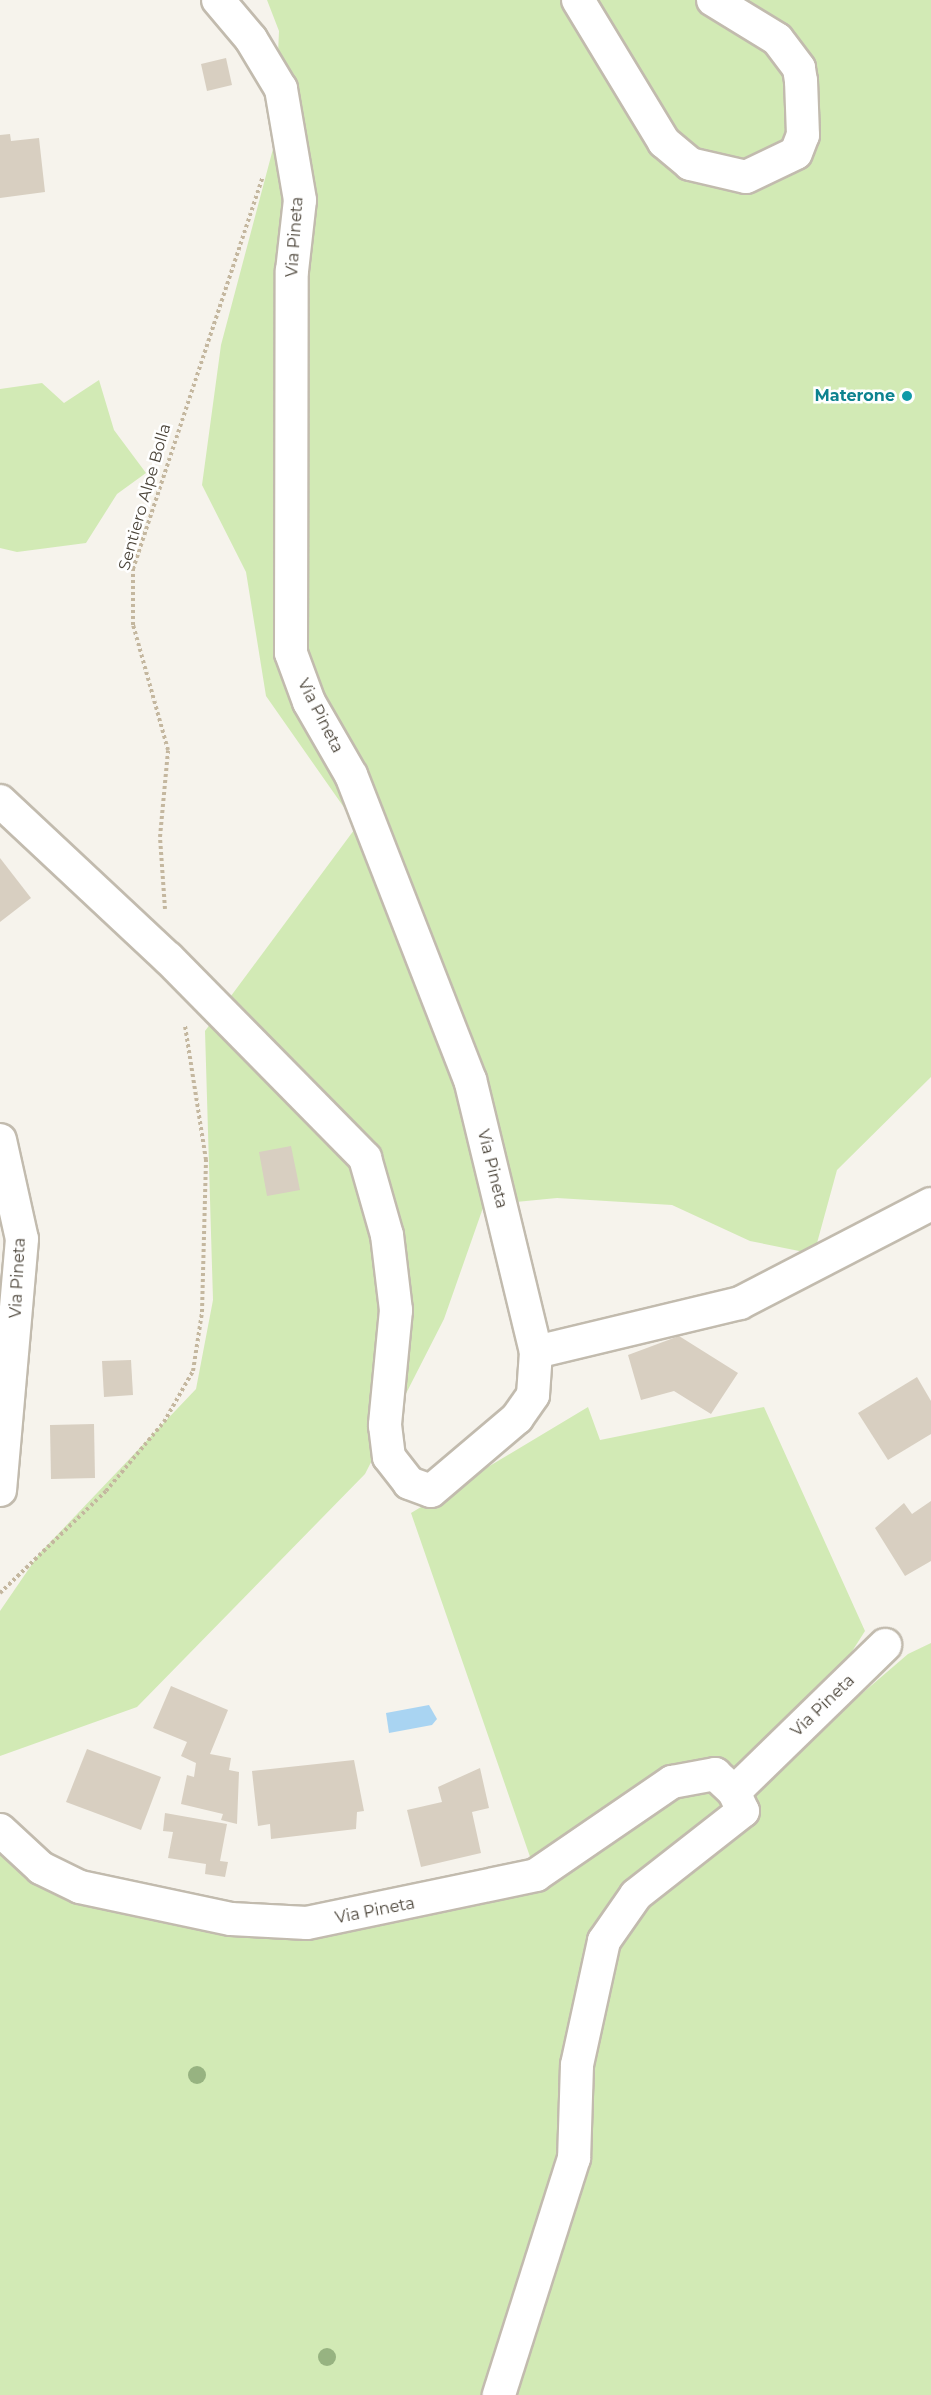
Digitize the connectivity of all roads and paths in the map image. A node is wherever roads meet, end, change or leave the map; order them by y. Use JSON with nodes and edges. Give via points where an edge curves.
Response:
{"nodes":[{"id":1,"x":218,"y":0,"type":"edge"},
{"id":2,"x":578,"y":0,"type":"edge"},
{"id":3,"x":713,"y":0,"type":"edge"},
{"id":4,"x":266,"y":167,"type":"dead end"},
{"id":5,"x":0,"y":801,"type":"edge"},
{"id":6,"x":168,"y":958,"type":"junction"},
{"id":7,"x":184,"y":1019,"type":"dead end"},
{"id":8,"x":0,"y":1140,"type":"edge"},
{"id":9,"x":931,"y":1204,"type":"edge"},
{"id":10,"x":536,"y":1352,"type":"junction"},
{"id":11,"x":0,"y":1490,"type":"edge"},
{"id":12,"x":0,"y":1593,"type":"edge"},
{"id":13,"x":885,"y":1645,"type":"dead end"},
{"id":14,"x":734,"y":1792,"type":"junction"},
{"id":15,"x":0,"y":1830,"type":"edge"},
{"id":16,"x":500,"y":2395,"type":"edge"}],
"edges":[{"from":1,"to":10,"type":"street","name":"Via Pineta","via":[[251,39],[281,89],[300,200],[292,271],[291,653],[309,702],[351,775],[470,1080]]},
{"from":2,"to":3,"type":"street","via":[[664,142],[690,164],[746,177],[796,153],[803,135],[799,68],[777,39]]},
{"from":4,"to":6,"type":"path","name":"Sentiero Alpe Bolla","via":[[133,570],[133,625],[168,750],[160,837]]},
{"from":5,"to":6,"type":"street","name":"Via Pineta"},
{"from":6,"to":10,"type":"street","name":"Via Pineta","via":[[365,1158],[387,1235],[396,1310],[385,1425],[389,1457],[409,1483],[431,1491],[517,1418],[533,1395]]},
{"from":7,"to":12,"type":"path","via":[[206,1160],[202,1312],[195,1359],[164,1422],[106,1491]]},
{"from":8,"to":11,"type":"street","name":"Via Pineta","via":[[22,1239]]},
{"from":9,"to":10,"type":"street","via":[[740,1303]]},
{"from":13,"to":14,"type":"street","name":"Via Pineta"},
{"from":14,"to":15,"type":"street","name":"Via Pineta","via":[[715,1774],[672,1782],[536,1875],[306,1923],[231,1919],[80,1887],[41,1868]]},
{"from":14,"to":16,"type":"street","via":[[743,1811],[636,1895],[604,1941],[577,2065],[574,2158]]}]}
